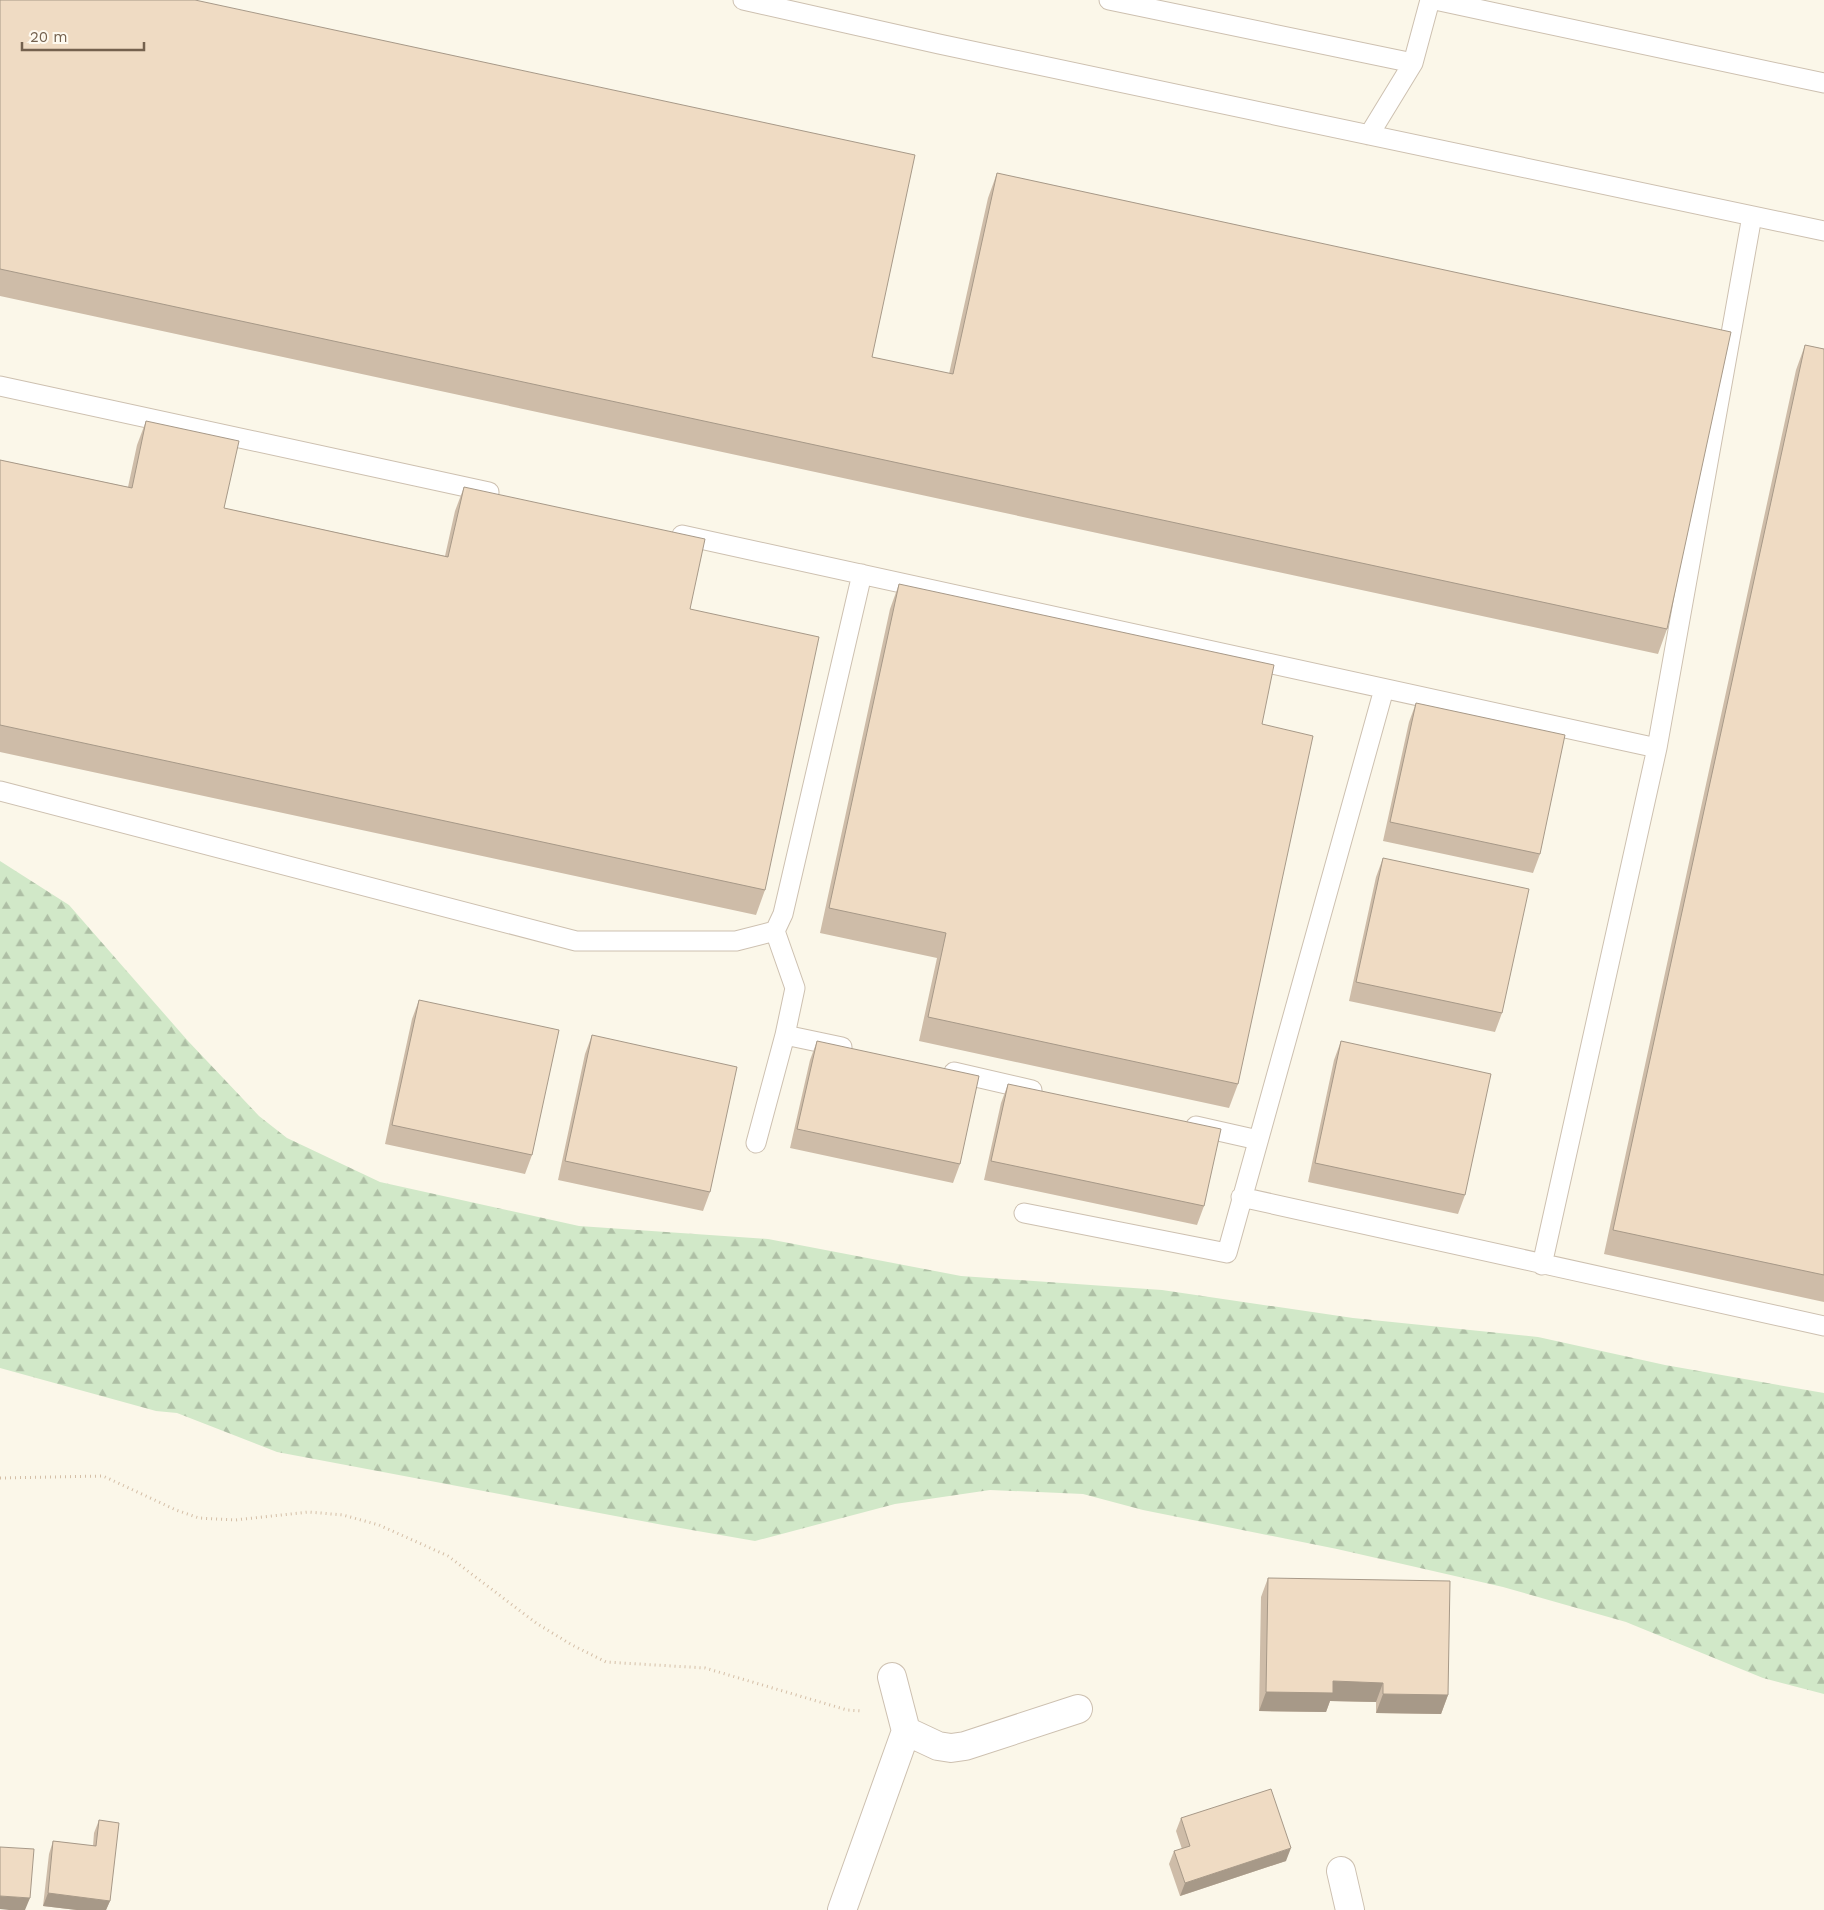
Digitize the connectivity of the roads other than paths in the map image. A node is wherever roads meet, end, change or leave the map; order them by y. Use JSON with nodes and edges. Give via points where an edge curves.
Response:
{"nodes":[{"id":1,"x":743,"y":0,"type":"edge"},
{"id":2,"x":1109,"y":0,"type":"edge"},
{"id":3,"x":1430,"y":0,"type":"edge"},
{"id":4,"x":1435,"y":0,"type":"edge"},
{"id":5,"x":1413,"y":63,"type":"junction"},
{"id":6,"x":1824,"y":83,"type":"edge"},
{"id":7,"x":1368,"y":135,"type":"junction"},
{"id":8,"x":1752,"y":216,"type":"junction"},
{"id":9,"x":1824,"y":231,"type":"edge"},
{"id":10,"x":0,"y":386,"type":"edge"},
{"id":11,"x":503,"y":496,"type":"edge"},
{"id":12,"x":668,"y":532,"type":"edge"},
{"id":13,"x":862,"y":574,"type":"junction"},
{"id":14,"x":1384,"y":688,"type":"junction"},
{"id":15,"x":1658,"y":748,"type":"junction"},
{"id":16,"x":0,"y":791,"type":"edge"},
{"id":17,"x":775,"y":931,"type":"junction"},
{"id":18,"x":785,"y":1035,"type":"junction"},
{"id":19,"x":862,"y":1052,"type":"edge"},
{"id":20,"x":940,"y":1069,"type":"edge"},
{"id":21,"x":1046,"y":1093,"type":"edge"},
{"id":22,"x":1181,"y":1123,"type":"edge"},
{"id":23,"x":1258,"y":1140,"type":"junction"},
{"id":24,"x":756,"y":1143,"type":"dead end"},
{"id":25,"x":1241,"y":1198,"type":"junction"},
{"id":26,"x":1024,"y":1213,"type":"dead end"},
{"id":27,"x":1542,"y":1265,"type":"junction"},
{"id":28,"x":1824,"y":1326,"type":"edge"},
{"id":29,"x":892,"y":1677,"type":"dead end"},
{"id":30,"x":1078,"y":1709,"type":"dead end"},
{"id":31,"x":904,"y":1723,"type":"junction"},
{"id":32,"x":1341,"y":1871,"type":"dead end"},
{"id":33,"x":842,"y":1910,"type":"edge"},
{"id":34,"x":1350,"y":1910,"type":"edge"}],
"edges":[{"from":1,"to":7,"type":"lane"},
{"from":2,"to":5,"type":"lane"},
{"from":3,"to":5,"type":"lane"},
{"from":4,"to":6,"type":"lane"},
{"from":5,"to":7,"type":"lane"},
{"from":7,"to":8,"type":"lane"},
{"from":8,"to":9,"type":"lane"},
{"from":8,"to":15,"type":"lane"},
{"from":10,"to":11,"type":"lane"},
{"from":12,"to":13,"type":"lane"},
{"from":13,"to":14,"type":"lane"},
{"from":13,"to":17,"type":"lane","via":[[783,914]]},
{"from":14,"to":15,"type":"lane"},
{"from":14,"to":23,"type":"lane"},
{"from":15,"to":27,"type":"lane"},
{"from":16,"to":17,"type":"lane","via":[[576,941],[736,941]]},
{"from":17,"to":18,"type":"lane","via":[[795,988]]},
{"from":18,"to":19,"type":"lane"},
{"from":18,"to":24,"type":"lane"},
{"from":20,"to":21,"type":"lane"},
{"from":22,"to":23,"type":"lane"},
{"from":23,"to":25,"type":"lane"},
{"from":25,"to":26,"type":"lane","via":[[1227,1253]]},
{"from":25,"to":27,"type":"lane"},
{"from":27,"to":28,"type":"lane"},
{"from":29,"to":31,"type":"street"},
{"from":30,"to":31,"type":"street","via":[[951,1748],[938,1746]]},
{"from":31,"to":33,"type":"street"},
{"from":32,"to":34,"type":"street"}]}
